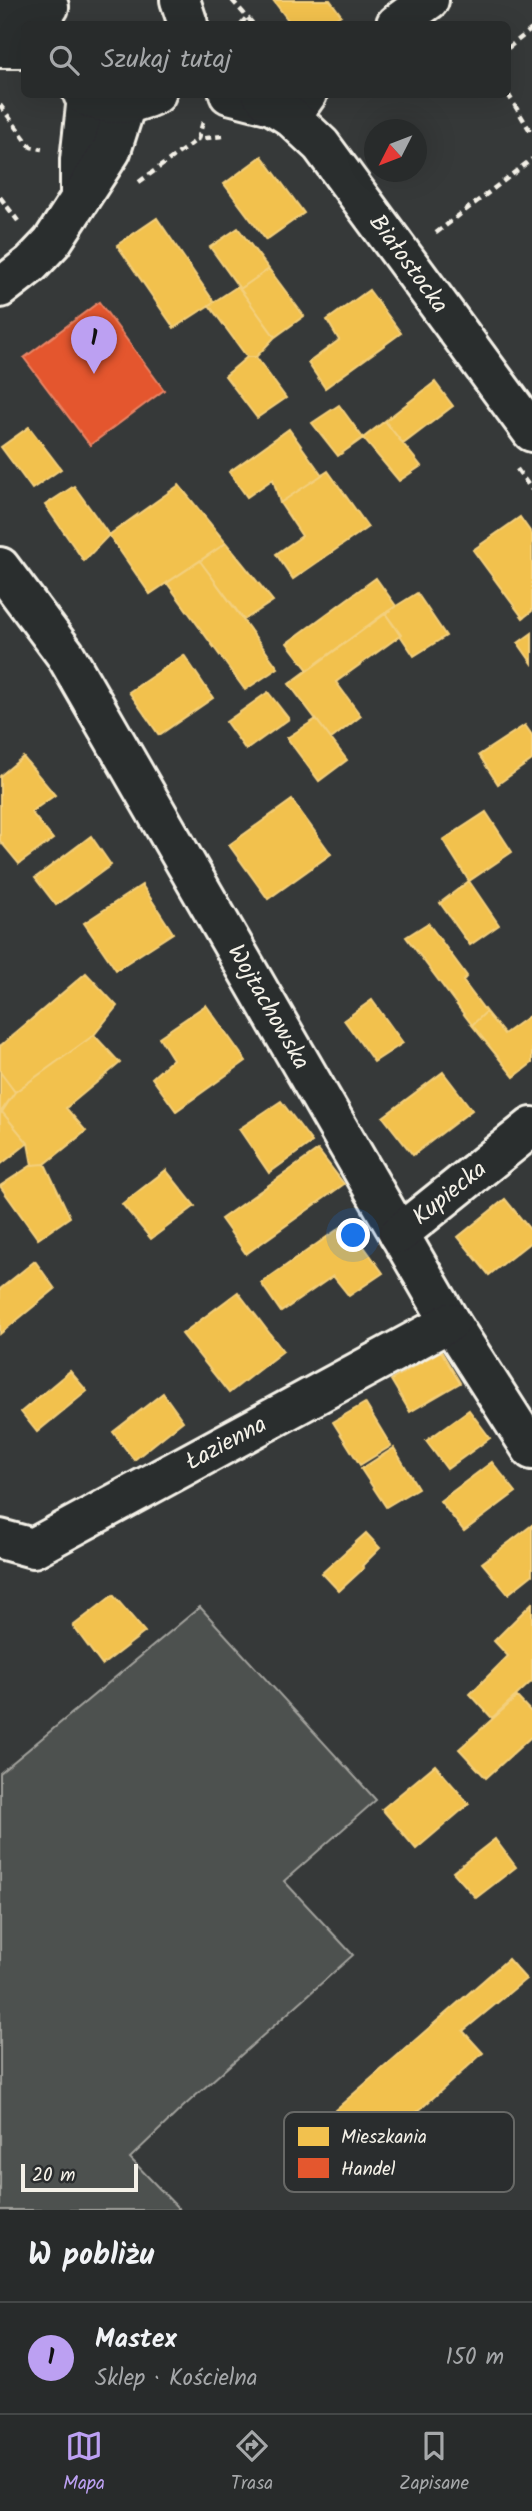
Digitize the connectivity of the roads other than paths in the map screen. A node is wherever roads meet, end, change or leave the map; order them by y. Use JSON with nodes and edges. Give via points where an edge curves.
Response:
{"nodes":[{"id":1,"x":180,"y":0,"type":"edge"},
{"id":2,"x":429,"y":0,"type":"edge"},
{"id":3,"x":49,"y":11,"type":"edge"},
{"id":4,"x":0,"y":16,"type":"edge"},
{"id":5,"x":187,"y":21,"type":"edge"},
{"id":6,"x":400,"y":21,"type":"edge"},
{"id":7,"x":0,"y":48,"type":"edge"},
{"id":8,"x":21,"y":48,"type":"edge"},
{"id":9,"x":85,"y":98,"type":"edge"},
{"id":10,"x":92,"y":98,"type":"edge"},
{"id":11,"x":141,"y":99,"type":"edge"},
{"id":12,"x":283,"y":103,"type":"edge"},
{"id":13,"x":217,"y":106,"type":"edge"},
{"id":14,"x":80,"y":198,"type":"junction"},
{"id":15,"x":0,"y":288,"type":"edge"},
{"id":16,"x":532,"y":432,"type":"edge"},
{"id":17,"x":0,"y":567,"type":"edge"},
{"id":18,"x":532,"y":1127,"type":"edge"},
{"id":19,"x":400,"y":1234,"type":"junction"},
{"id":20,"x":450,"y":1322,"type":"junction"},
{"id":21,"x":532,"y":1450,"type":"edge"},
{"id":22,"x":0,"y":1539,"type":"edge"}],
"edges":[{"from":1,"to":5,"type":"street"},
{"from":2,"to":6,"type":"street"},
{"from":3,"to":4,"type":"street"},
{"from":7,"to":8,"type":"street"},
{"from":9,"to":14,"type":"street"},
{"from":10,"to":11,"type":"street","via":[[108,103]]},
{"from":11,"to":14,"type":"street"},
{"from":12,"to":13,"type":"street","name":"Białostocka"},
{"from":12,"to":16,"type":"street","name":"Białostocka","via":[[321,145]]},
{"from":14,"to":15,"type":"street","via":[[52,242]]},
{"from":17,"to":19,"type":"street","name":"Wojtachowska","via":[[65,654]]},
{"from":18,"to":19,"type":"street","name":"Kupiecka"},
{"from":19,"to":20,"type":"street","name":"Wojtachowska"},
{"from":20,"to":21,"type":"street","name":"Wojtachowska"},
{"from":20,"to":22,"type":"street","name":"Łazienna","via":[[33,1548]]}]}
